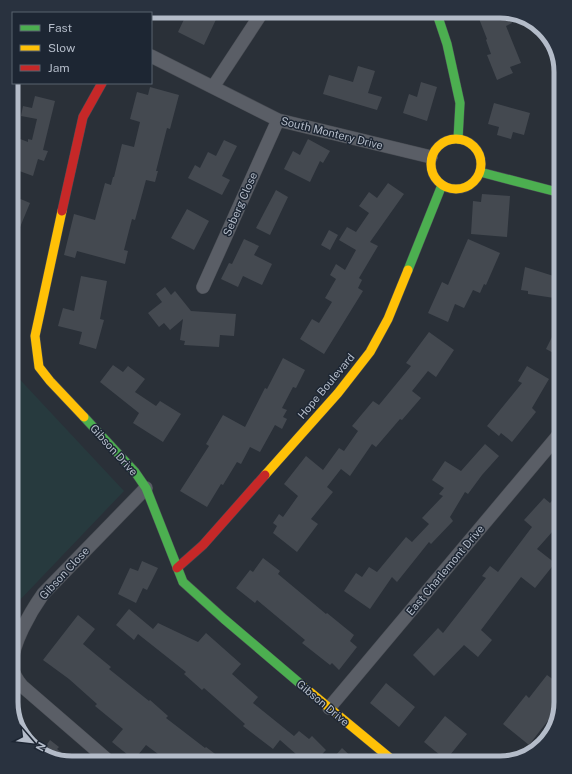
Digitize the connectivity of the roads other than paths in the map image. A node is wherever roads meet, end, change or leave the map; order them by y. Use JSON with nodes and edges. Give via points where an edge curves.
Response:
{"nodes":[{"id":1,"x":258,"y":18,"type":"edge"},
{"id":2,"x":438,"y":18,"type":"edge"},
{"id":3,"x":152,"y":56,"type":"edge"},
{"id":4,"x":101,"y":84,"type":"edge"},
{"id":5,"x":213,"y":86,"type":"junction"},
{"id":6,"x":278,"y":120,"type":"junction"},
{"id":7,"x":458,"y":139,"type":"junction"},
{"id":8,"x":431,"y":157,"type":"junction"},
{"id":9,"x":480,"y":172,"type":"junction"},
{"id":10,"x":442,"y":186,"type":"junction"},
{"id":11,"x":554,"y":191,"type":"edge"},
{"id":12,"x":202,"y":287,"type":"dead end"},
{"id":13,"x":554,"y":440,"type":"edge"},
{"id":14,"x":146,"y":488,"type":"junction"},
{"id":15,"x":178,"y":568,"type":"junction"},
{"id":16,"x":18,"y":642,"type":"edge"},
{"id":17,"x":18,"y":681,"type":"edge"},
{"id":18,"x":328,"y":708,"type":"junction"},
{"id":19,"x":103,"y":756,"type":"edge"},
{"id":20,"x":387,"y":756,"type":"edge"}],
"edges":[{"from":1,"to":5,"type":"street"},
{"from":2,"to":7,"type":"street","via":[[460,103]]},
{"from":3,"to":5,"type":"street","name":"South Montery Drive"},
{"from":4,"to":14,"type":"street","name":"Gibson Drive","via":[[83,117],[35,336],[36,351],[39,367],[50,381],[135,472]]},
{"from":5,"to":6,"type":"street","name":"South Montery Drive"},
{"from":6,"to":8,"type":"street","name":"South Montery Drive"},
{"from":6,"to":12,"type":"street","name":"Seberg Close"},
{"from":7,"to":8,"type":"street","via":[[445,141]]},
{"from":7,"to":9,"type":"street","via":[[466,141],[477,150],[480,157]]},
{"from":8,"to":10,"type":"street","via":[[432,173]]},
{"from":9,"to":10,"type":"street","via":[[471,185],[464,188],[456,190]]},
{"from":9,"to":11,"type":"street"},
{"from":10,"to":15,"type":"street","name":"Hope Boulevard","via":[[388,319],[370,352],[338,393],[203,545]]},
{"from":13,"to":18,"type":"street","name":"East Charlemont Drive"},
{"from":14,"to":15,"type":"street","name":"Gibson Drive"},
{"from":14,"to":16,"type":"street","name":"Gibson Close","via":[[43,594],[29,615]]},
{"from":15,"to":18,"type":"street","name":"Gibson Drive","via":[[183,582]]},
{"from":17,"to":19,"type":"street","name":"Gibson Close"},
{"from":18,"to":20,"type":"street","name":"Gibson Drive"}]}
